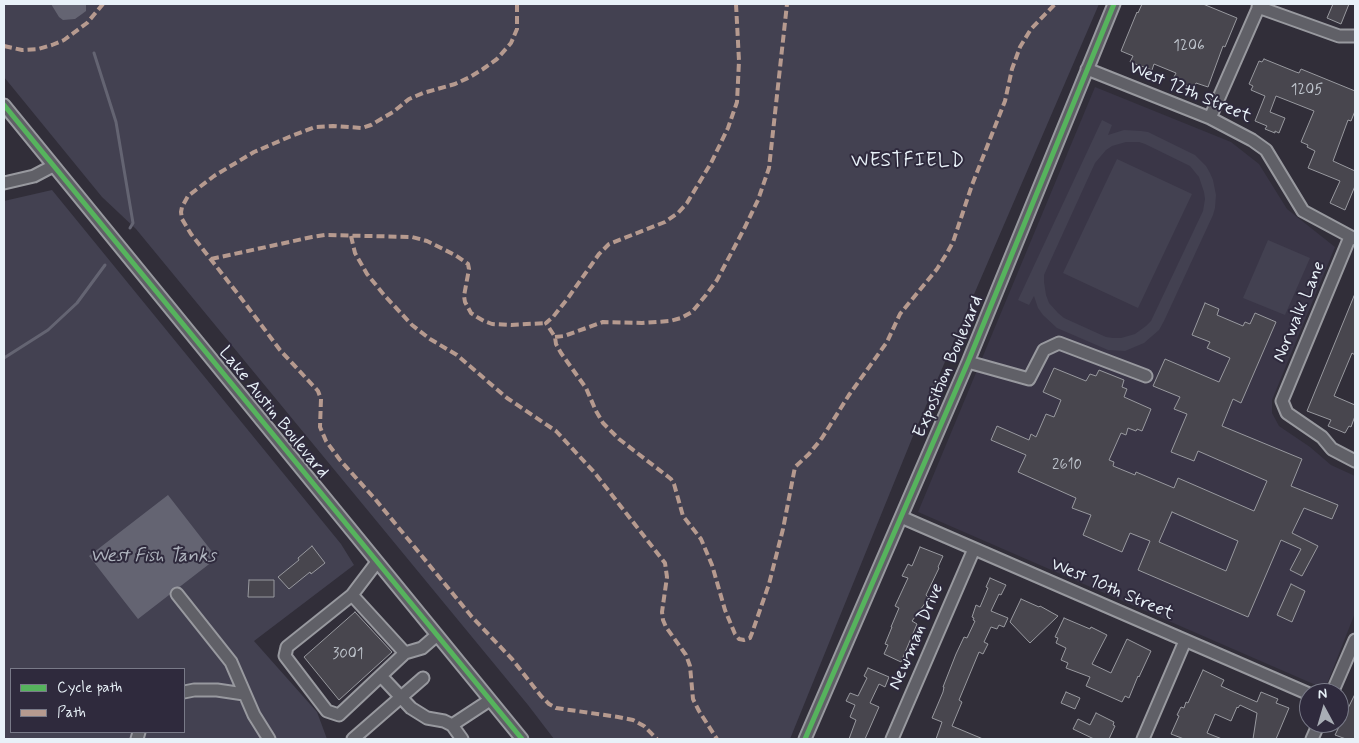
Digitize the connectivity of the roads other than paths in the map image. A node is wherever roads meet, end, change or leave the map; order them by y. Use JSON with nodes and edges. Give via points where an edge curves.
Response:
{"nodes":[{"id":1,"x":1114,"y":4,"type":"edge"},
{"id":2,"x":1259,"y":5,"type":"edge"},
{"id":3,"x":1355,"y":36,"type":"edge"},
{"id":4,"x":1088,"y":69,"type":"junction"},
{"id":5,"x":4,"y":105,"type":"edge"},
{"id":6,"x":1210,"y":118,"type":"junction"},
{"id":7,"x":53,"y":166,"type":"junction"},
{"id":8,"x":4,"y":183,"type":"edge"},
{"id":9,"x":1353,"y":238,"type":"edge"},
{"id":10,"x":968,"y":362,"type":"junction"},
{"id":11,"x":1146,"y":376,"type":"dead end"},
{"id":12,"x":1355,"y":461,"type":"edge"},
{"id":13,"x":901,"y":517,"type":"junction"},
{"id":14,"x":974,"y":549,"type":"junction"},
{"id":15,"x":377,"y":562,"type":"junction"},
{"id":16,"x":177,"y":594,"type":"dead end"},
{"id":17,"x":352,"y":595,"type":"junction"},
{"id":18,"x":437,"y":635,"type":"junction"},
{"id":19,"x":1355,"y":640,"type":"edge"},
{"id":20,"x":1185,"y":641,"type":"junction"},
{"id":21,"x":405,"y":653,"type":"junction"},
{"id":22,"x":1352,"y":655,"type":"edge"},
{"id":23,"x":381,"y":676,"type":"junction"},
{"id":24,"x":423,"y":678,"type":"dead end"},
{"id":25,"x":1337,"y":683,"type":"edge"},
{"id":26,"x":1299,"y":690,"type":"edge"},
{"id":27,"x":185,"y":692,"type":"edge"},
{"id":28,"x":244,"y":694,"type":"junction"},
{"id":29,"x":400,"y":698,"type":"junction"},
{"id":30,"x":490,"y":700,"type":"junction"},
{"id":31,"x":452,"y":725,"type":"junction"},
{"id":32,"x":355,"y":738,"type":"edge"},
{"id":33,"x":269,"y":739,"type":"edge"},
{"id":34,"x":462,"y":739,"type":"edge"},
{"id":35,"x":522,"y":739,"type":"edge"},
{"id":36,"x":805,"y":739,"type":"edge"},
{"id":37,"x":892,"y":739,"type":"edge"},
{"id":38,"x":1143,"y":739,"type":"edge"}],
"edges":[{"from":1,"to":4,"type":"street","name":"Exposition Boulevard"},
{"from":2,"to":3,"type":"street","via":[[1340,36]]},
{"from":2,"to":6,"type":"street"},
{"from":4,"to":6,"type":"street","name":"West 12th Street"},
{"from":4,"to":10,"type":"street","name":"Exposition Boulevard"},
{"from":5,"to":7,"type":"street","name":"Lake Austin Boulevard"},
{"from":6,"to":9,"type":"street","name":"West 12th Street","via":[[1266,150],[1303,211]]},
{"from":7,"to":8,"type":"street","via":[[34,176]]},
{"from":7,"to":15,"type":"street","name":"Lake Austin Boulevard"},
{"from":9,"to":12,"type":"street","name":"Norwalk Lane","via":[[1282,401],[1287,413],[1332,449]]},
{"from":10,"to":11,"type":"street","via":[[1029,379],[1044,350],[1060,344]]},
{"from":10,"to":13,"type":"street","name":"Exposition Boulevard"},
{"from":13,"to":14,"type":"street","name":"West 10th Street"},
{"from":13,"to":36,"type":"street","name":"Exposition Boulevard"},
{"from":14,"to":20,"type":"street","name":"West 10th Street"},
{"from":14,"to":37,"type":"street","name":"Newman Drive"},
{"from":15,"to":17,"type":"street"},
{"from":15,"to":18,"type":"street","name":"Lake Austin Boulevard"},
{"from":16,"to":28,"type":"street","via":[[231,662]]},
{"from":17,"to":21,"type":"street"},
{"from":17,"to":23,"type":"street","via":[[287,647],[284,656],[327,711],[340,715]]},
{"from":18,"to":21,"type":"street","via":[[422,648]]},
{"from":18,"to":30,"type":"street","name":"Lake Austin Boulevard"},
{"from":19,"to":22,"type":"street"},
{"from":20,"to":26,"type":"street","name":"West 10th Street"},
{"from":20,"to":38,"type":"street"},
{"from":21,"to":23,"type":"street"},
{"from":22,"to":25,"type":"street"},
{"from":23,"to":29,"type":"street"},
{"from":24,"to":29,"type":"street"},
{"from":27,"to":28,"type":"street","via":[[217,690]]},
{"from":28,"to":33,"type":"street"},
{"from":29,"to":31,"type":"street","via":[[427,718]]},
{"from":29,"to":32,"type":"street"},
{"from":30,"to":31,"type":"street"},
{"from":30,"to":35,"type":"street","name":"Lake Austin Boulevard"},
{"from":31,"to":34,"type":"street"}]}
